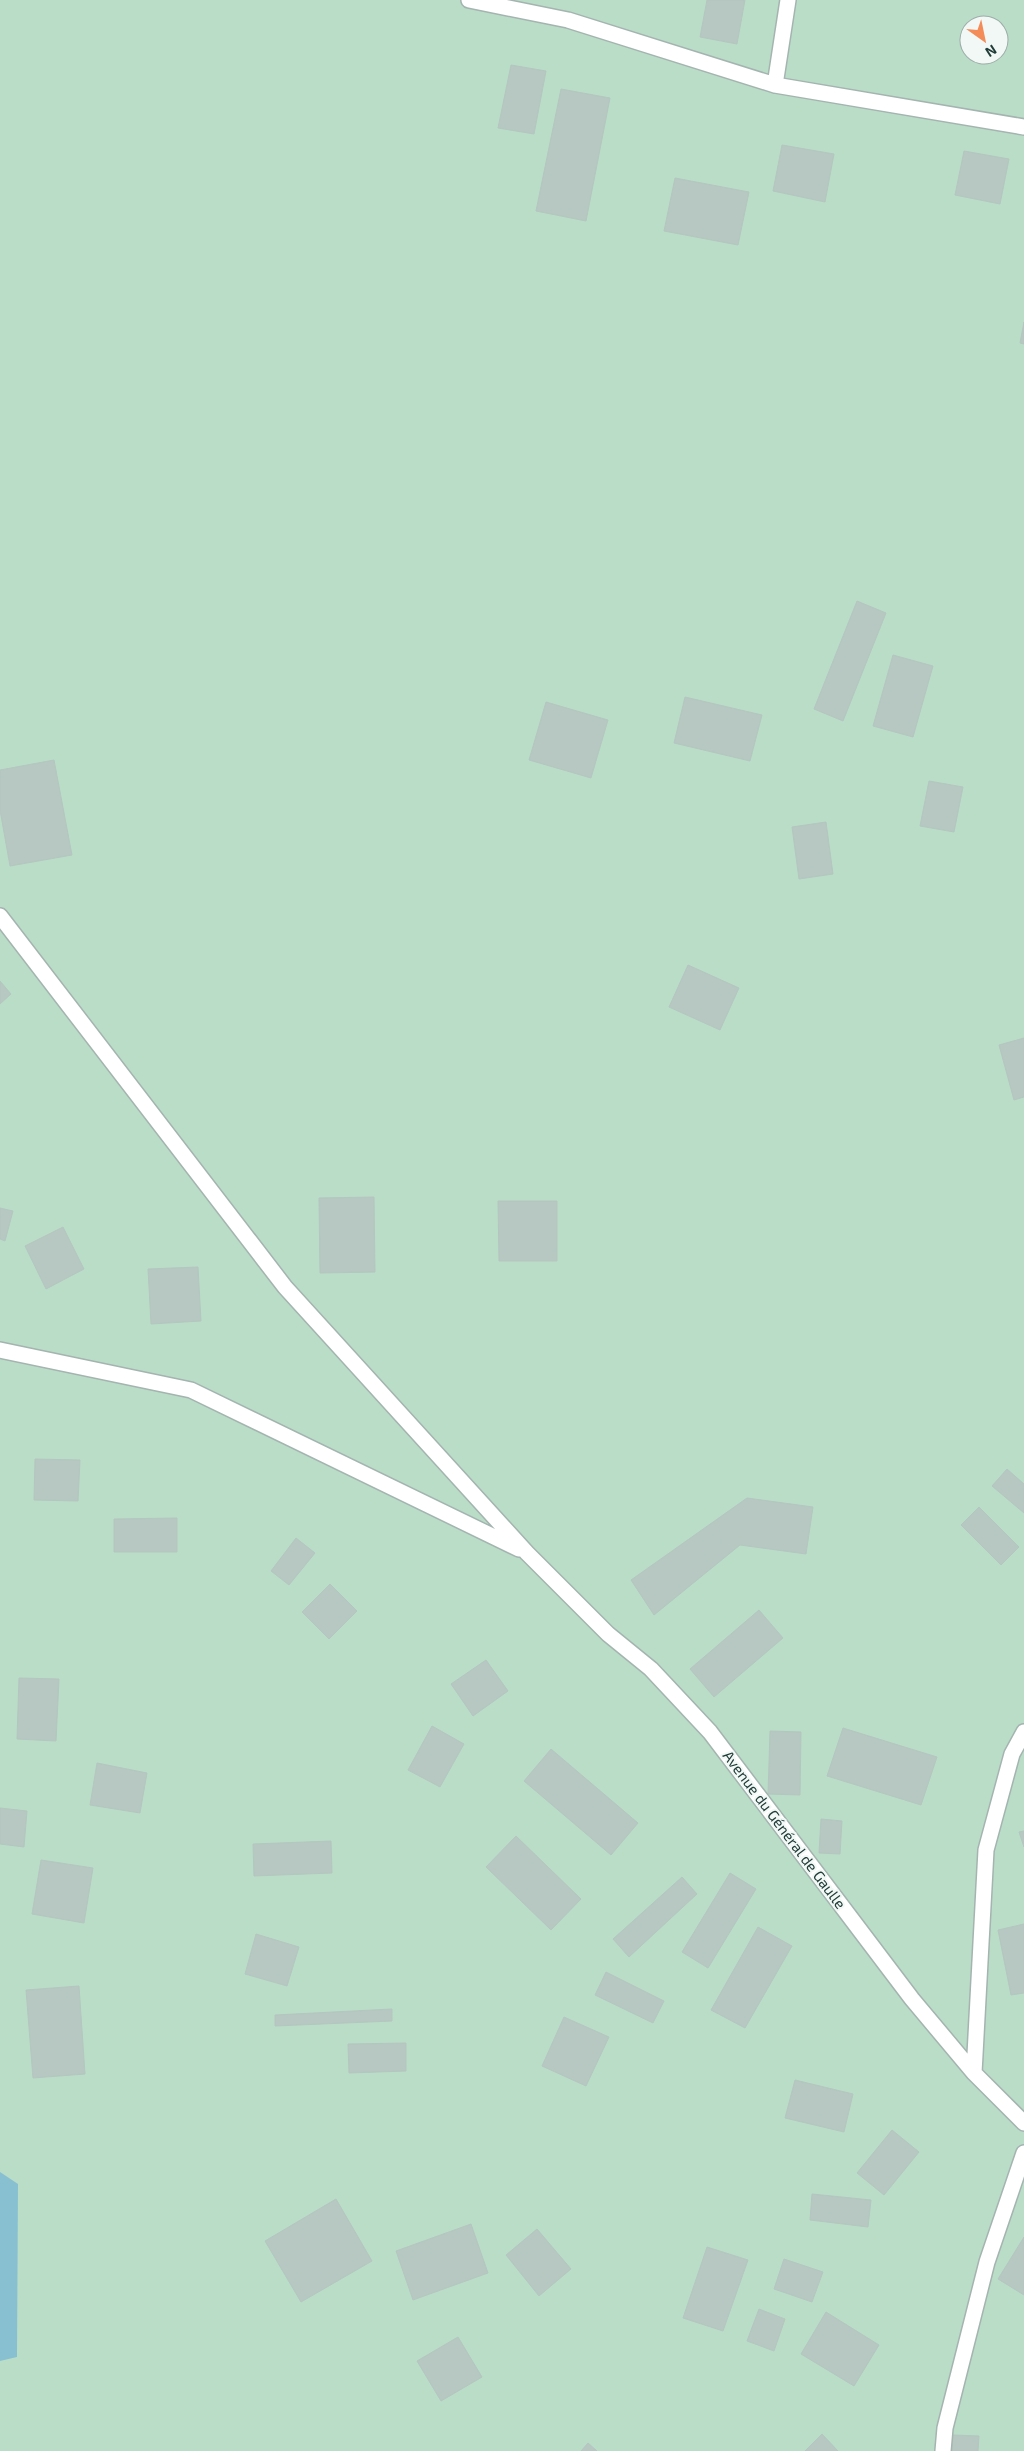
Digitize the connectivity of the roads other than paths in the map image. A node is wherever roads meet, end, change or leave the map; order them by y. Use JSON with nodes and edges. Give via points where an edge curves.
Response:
{"nodes":[{"id":1,"x":469,"y":0,"type":"edge"},
{"id":2,"x":788,"y":0,"type":"edge"},
{"id":3,"x":775,"y":85,"type":"junction"},
{"id":4,"x":1024,"y":127,"type":"edge"},
{"id":5,"x":0,"y":916,"type":"edge"},
{"id":6,"x":0,"y":1350,"type":"edge"},
{"id":7,"x":527,"y":1553,"type":"junction"},
{"id":8,"x":1024,"y":1732,"type":"edge"},
{"id":9,"x":974,"y":2073,"type":"junction"},
{"id":10,"x":1024,"y":2123,"type":"edge"},
{"id":11,"x":1024,"y":2153,"type":"edge"},
{"id":12,"x":943,"y":2451,"type":"edge"}],
"edges":[{"from":1,"to":3,"type":"street","via":[[568,20]]},
{"from":2,"to":3,"type":"street"},
{"from":3,"to":4,"type":"street"},
{"from":5,"to":7,"type":"street","name":"Avenue du Général de Gaulle","via":[[285,1286]]},
{"from":6,"to":7,"type":"street","via":[[191,1390]]},
{"from":7,"to":9,"type":"street","name":"Avenue du Général de Gaulle","via":[[608,1634],[651,1668],[710,1732],[912,1998]]},
{"from":8,"to":9,"type":"street","via":[[1012,1754],[986,1850]]},
{"from":9,"to":10,"type":"street","name":"Avenue du Général de Gaulle"},
{"from":11,"to":12,"type":"street","via":[[987,2262],[945,2428]]}]}
